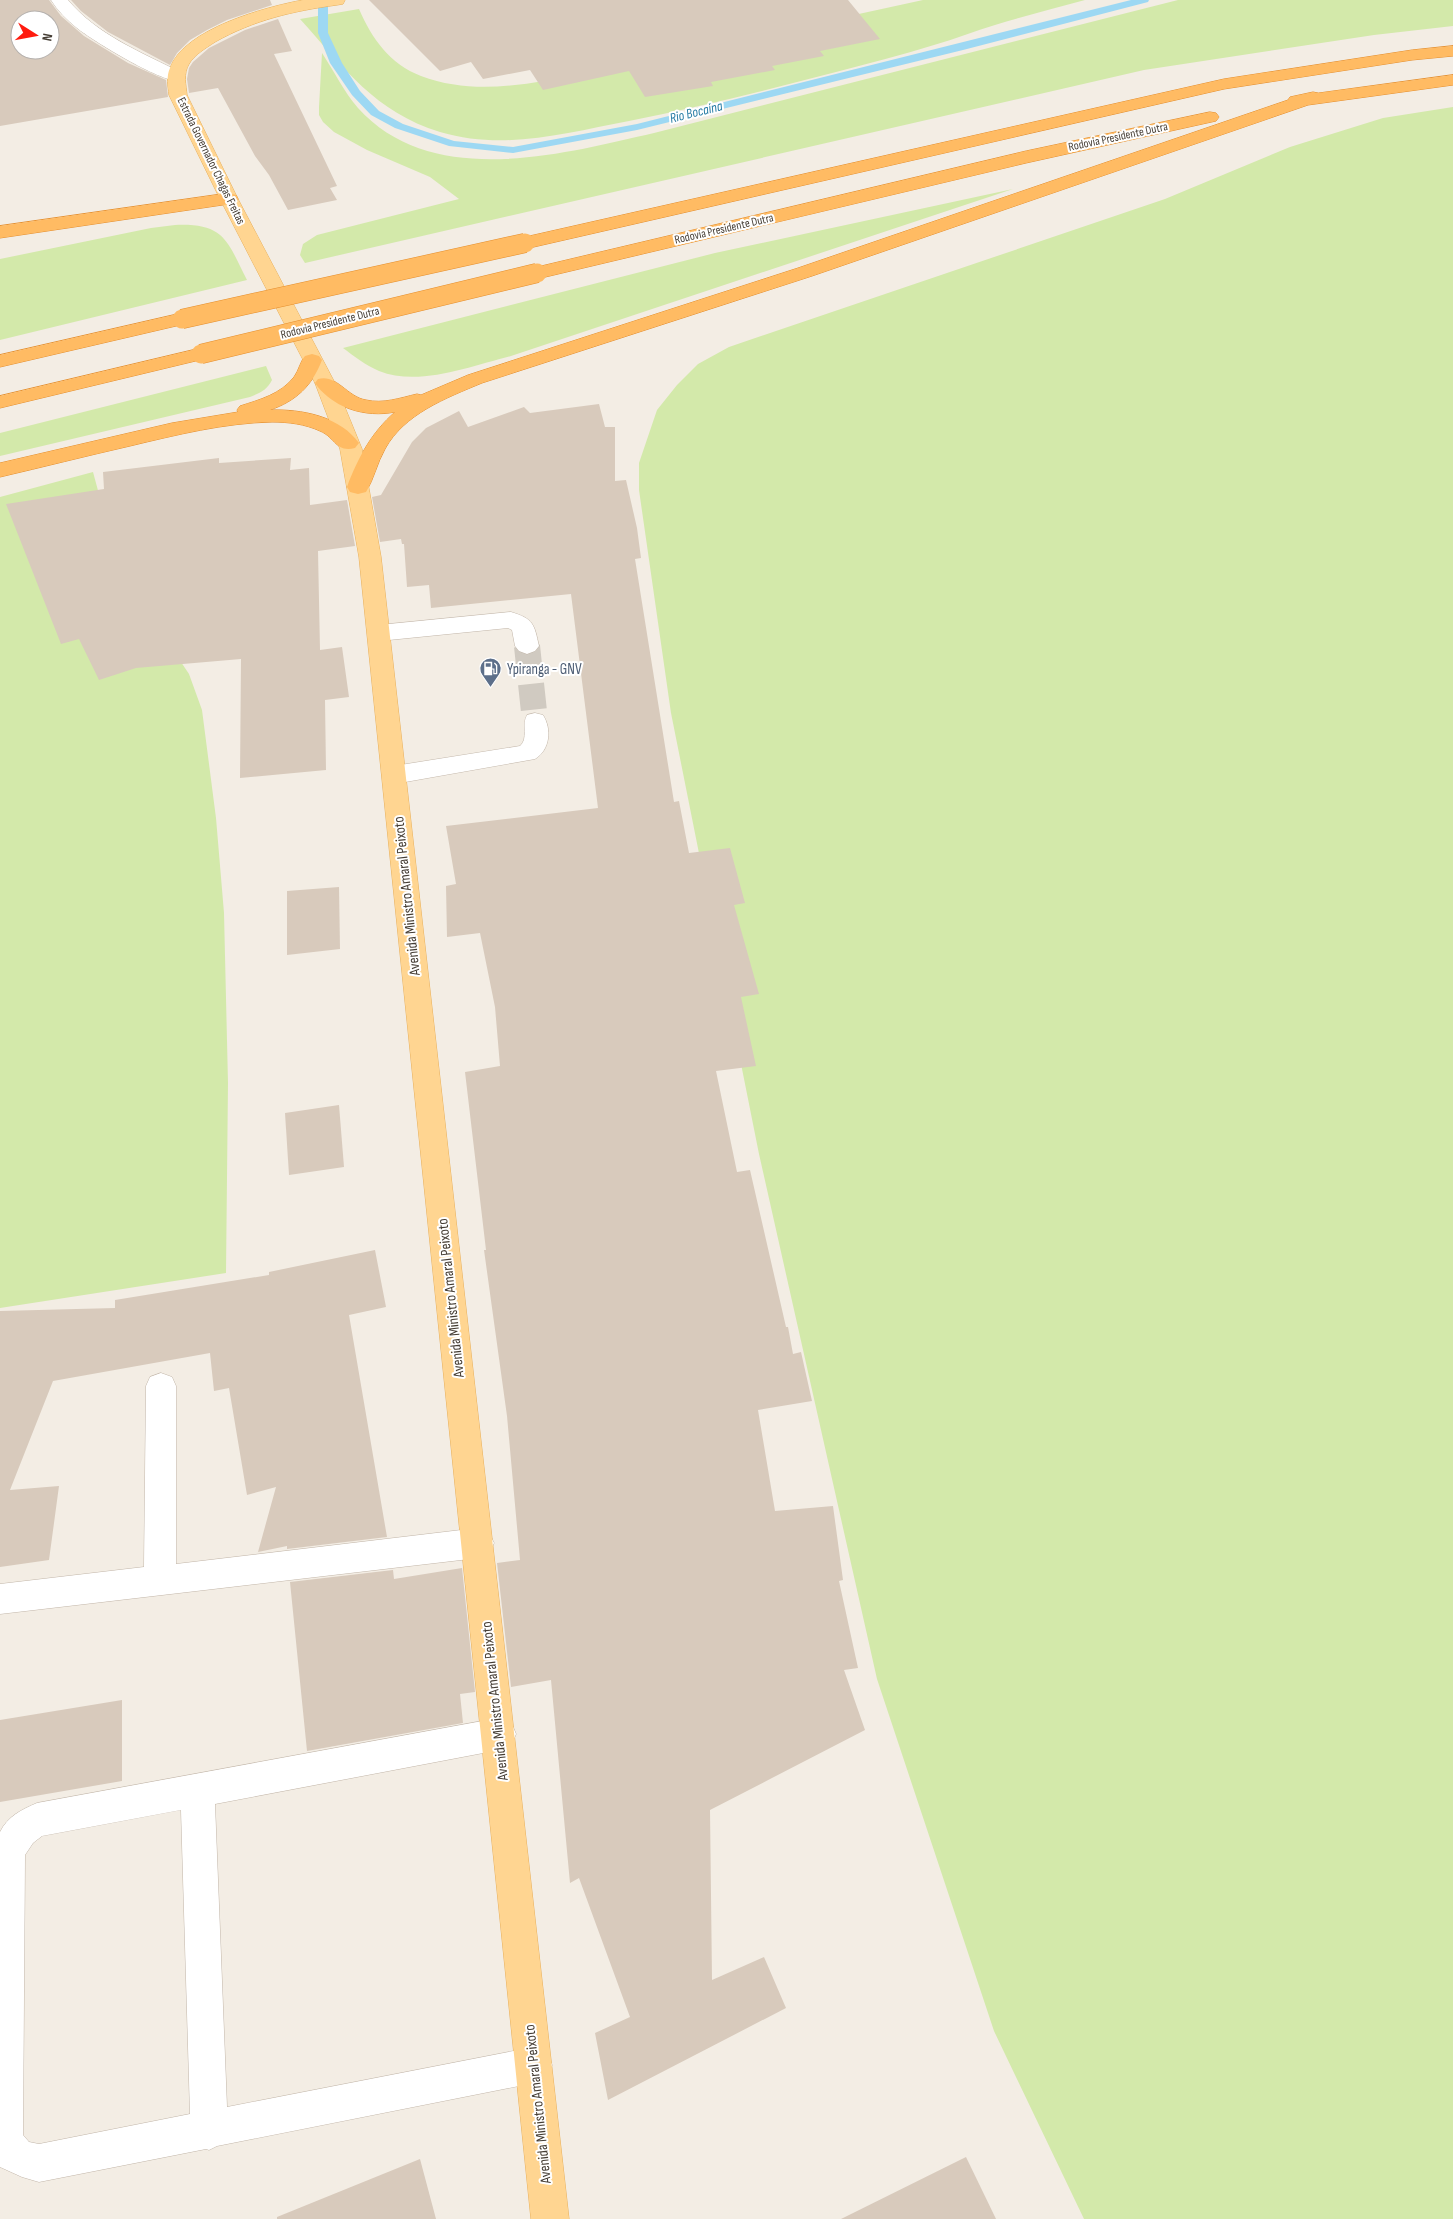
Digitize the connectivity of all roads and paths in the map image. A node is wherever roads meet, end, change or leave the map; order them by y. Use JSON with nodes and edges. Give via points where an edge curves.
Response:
{"nodes":[{"id":1,"x":59,"y":0,"type":"edge"},
{"id":2,"x":337,"y":0,"type":"edge"},
{"id":3,"x":1453,"y":51,"type":"edge"},
{"id":4,"x":176,"y":77,"type":"junction"},
{"id":5,"x":1453,"y":80,"type":"edge"},
{"id":6,"x":1313,"y":98,"type":"junction"},
{"id":7,"x":229,"y":199,"type":"junction"},
{"id":8,"x":0,"y":232,"type":"edge"},
{"id":9,"x":0,"y":361,"type":"edge"},
{"id":10,"x":318,"y":372,"type":"junction"},
{"id":11,"x":438,"y":393,"type":"junction"},
{"id":12,"x":0,"y":402,"type":"edge"},
{"id":13,"x":187,"y":426,"type":"junction"},
{"id":14,"x":348,"y":443,"type":"junction"},
{"id":15,"x":0,"y":470,"type":"edge"},
{"id":16,"x":358,"y":487,"type":"junction"},
{"id":17,"x":378,"y":633,"type":"junction"},
{"id":18,"x":527,"y":646,"type":"tunnel mouth"},
{"id":19,"x":535,"y":721,"type":"tunnel mouth"},
{"id":20,"x":394,"y":775,"type":"junction"},
{"id":21,"x":161,"y":1386,"type":"dead end"},
{"id":22,"x":478,"y":1543,"type":"junction"},
{"id":23,"x":160,"y":1580,"type":"junction"},
{"id":24,"x":0,"y":1599,"type":"edge"},
{"id":25,"x":499,"y":1734,"type":"junction"},
{"id":26,"x":197,"y":1789,"type":"junction"},
{"id":27,"x":534,"y":2065,"type":"junction"},
{"id":28,"x":209,"y":2131,"type":"junction"},
{"id":29,"x":550,"y":2219,"type":"edge"}],
"edges":[{"from":1,"to":4,"type":"street","via":[[76,20],[93,32]]},
{"from":2,"to":4,"type":"main road","name":"Estrada Governador Chagas Freitas","via":[[290,6],[251,16],[217,33],[186,56]]},
{"from":3,"to":9,"type":"highway","name":"Rodovia Presidente Dutra","bridge":true,"via":[[1224,84]]},
{"from":4,"to":7,"type":"main road","name":"Estrada Governador Chagas Freitas","via":[[178,95]]},
{"from":5,"to":6,"type":"highway","name":"Rodovia Presidente Dutra"},
{"from":6,"to":11,"type":"highway","via":[[805,272]]},
{"from":6,"to":12,"type":"highway","name":"Rodovia Presidente Dutra","bridge":true,"via":[[1026,157]]},
{"from":7,"to":8,"type":"highway"},
{"from":7,"to":10,"type":"main road","name":"Estrada Governador Chagas Freitas"},
{"from":10,"to":11,"type":"highway","via":[[343,400],[367,408],[399,406]]},
{"from":10,"to":13,"type":"highway","via":[[285,396]]},
{"from":10,"to":14,"type":"main road","name":"Avenida Ministro Amaral Peixoto"},
{"from":11,"to":16,"type":"highway","via":[[416,405],[386,431],[371,452]]},
{"from":13,"to":14,"type":"highway","via":[[226,418],[284,417],[318,423],[337,431]]},
{"from":13,"to":15,"type":"highway"},
{"from":14,"to":16,"type":"main road","name":"Avenida Ministro Amaral Peixoto"},
{"from":16,"to":17,"type":"main road","name":"Avenida Ministro Amaral Peixoto"},
{"from":17,"to":18,"type":"street","via":[[511,620],[523,626]]},
{"from":17,"to":20,"type":"main road","name":"Avenida Ministro Amaral Peixoto"},
{"from":19,"to":20,"type":"street","via":[[537,743],[532,751]]},
{"from":20,"to":22,"type":"main road","name":"Avenida Ministro Amaral Peixoto"},
{"from":21,"to":23,"type":"street"},
{"from":22,"to":23,"type":"street"},
{"from":22,"to":25,"type":"main road","name":"Avenida Ministro Amaral Peixoto"},
{"from":23,"to":24,"type":"street"},
{"from":25,"to":26,"type":"street"},
{"from":25,"to":27,"type":"main road","name":"Avenida Ministro Amaral Peixoto"},
{"from":26,"to":28,"type":"street"},
{"from":26,"to":28,"type":"street","via":[[37,1820],[24,1826],[16,1835],[7,1857],[4,2139],[11,2153],[22,2160],[39,2163]]},
{"from":27,"to":28,"type":"street"},
{"from":27,"to":29,"type":"main road","name":"Avenida Ministro Amaral Peixoto"}]}
